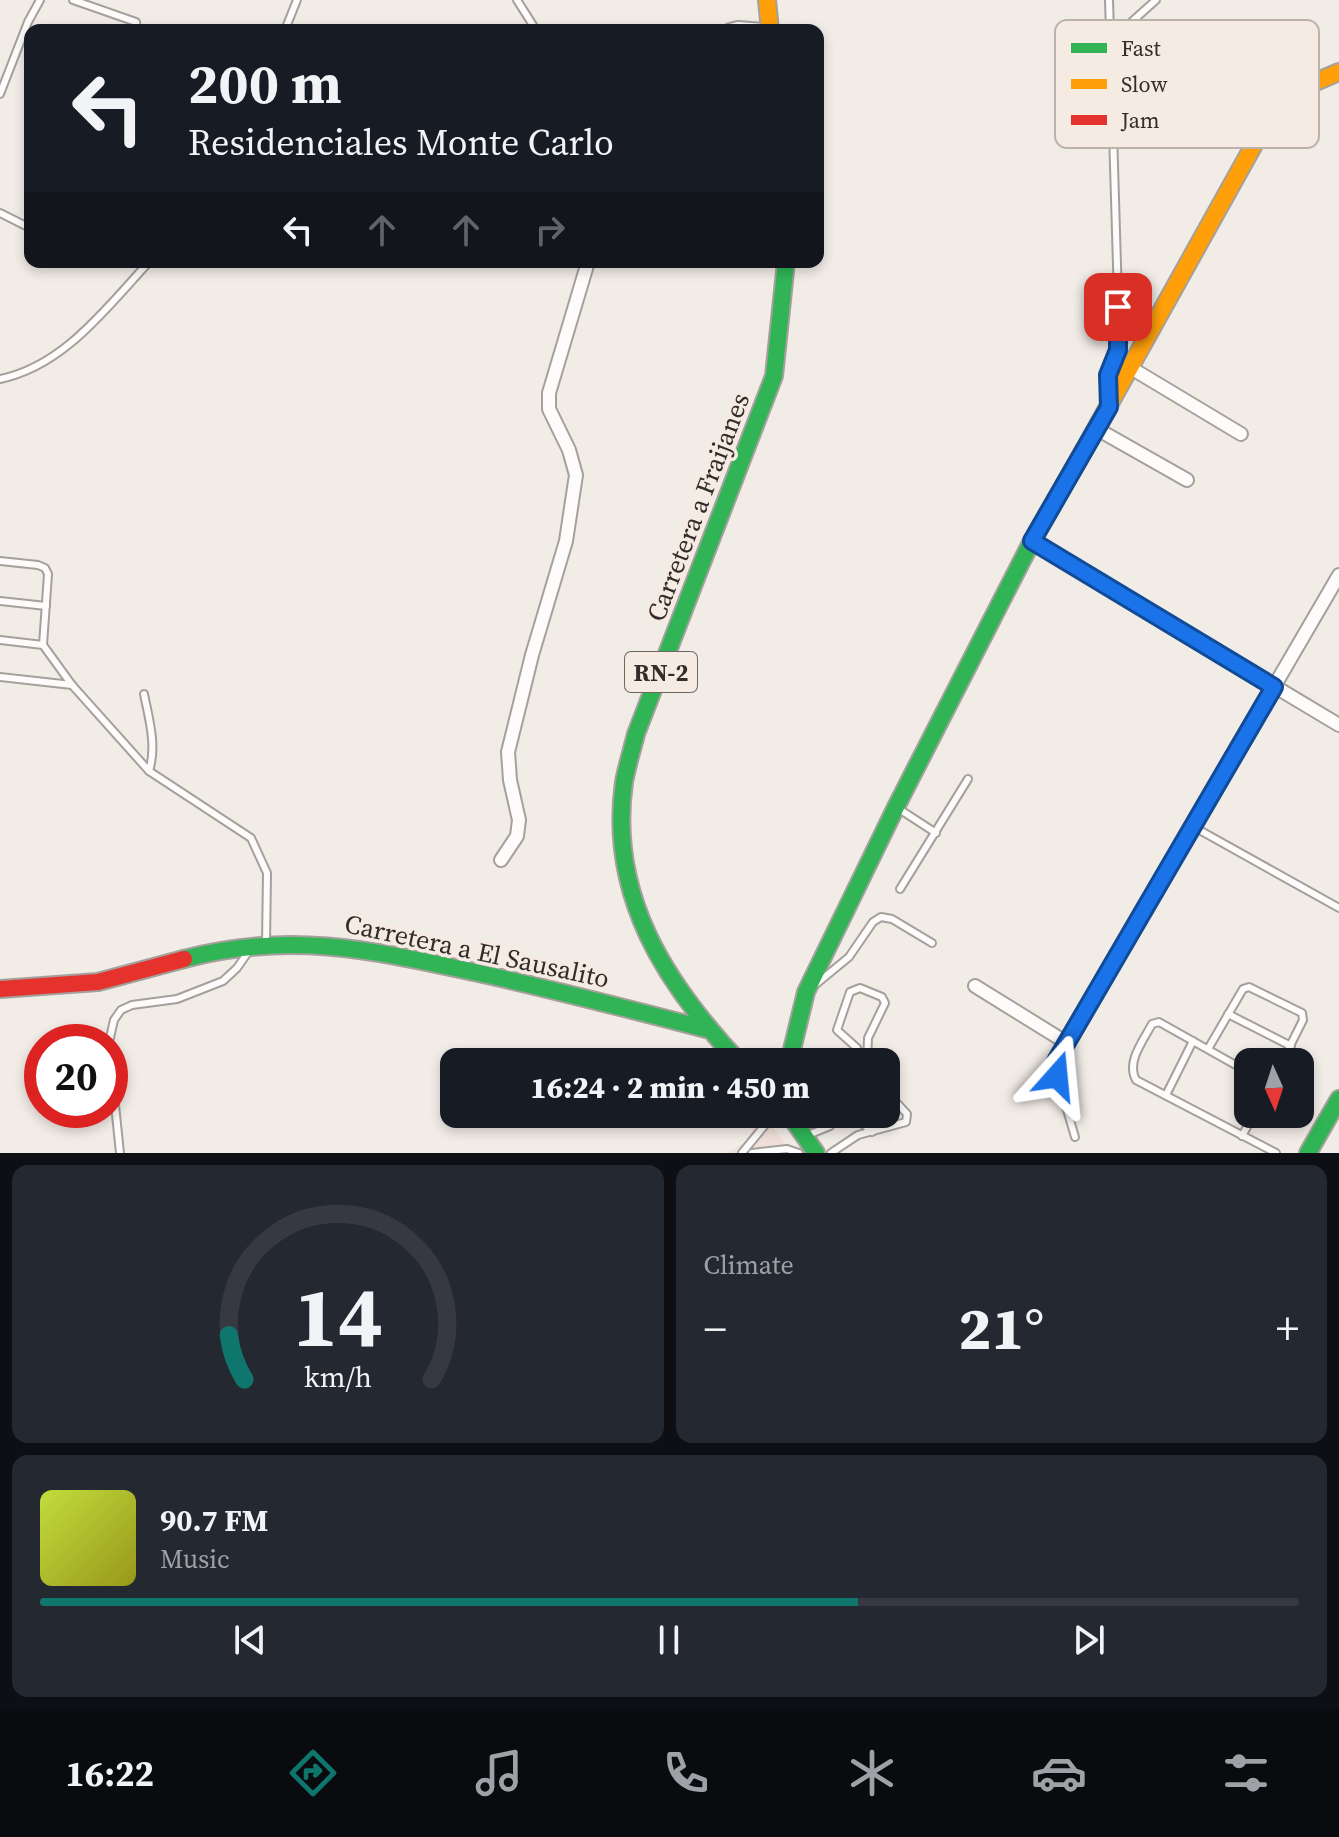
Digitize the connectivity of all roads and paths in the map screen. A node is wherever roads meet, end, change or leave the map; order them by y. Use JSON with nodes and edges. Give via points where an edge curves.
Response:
{"nodes":[{"id":1,"x":40,"y":0,"type":"edge"},
{"id":2,"x":73,"y":0,"type":"edge"},
{"id":3,"x":297,"y":0,"type":"edge"},
{"id":4,"x":517,"y":0,"type":"edge"},
{"id":5,"x":767,"y":0,"type":"edge"},
{"id":6,"x":1156,"y":0,"type":"edge"},
{"id":7,"x":1134,"y":20,"type":"edge"},
{"id":8,"x":27,"y":24,"type":"edge"},
{"id":9,"x":136,"y":24,"type":"edge"},
{"id":10,"x":287,"y":24,"type":"edge"},
{"id":11,"x":532,"y":24,"type":"edge"},
{"id":12,"x":767,"y":24,"type":"edge"},
{"id":13,"x":24,"y":32,"type":"edge"},
{"id":14,"x":1339,"y":72,"type":"edge"},
{"id":15,"x":1319,"y":80,"type":"edge"},
{"id":16,"x":0,"y":94,"type":"edge"},
{"id":17,"x":1113,"y":148,"type":"edge"},
{"id":18,"x":1252,"y":148,"type":"edge"},
{"id":19,"x":0,"y":213,"type":"edge"},
{"id":20,"x":24,"y":225,"type":"edge"},
{"id":21,"x":143,"y":268,"type":"edge"},
{"id":22,"x":586,"y":268,"type":"edge"},
{"id":23,"x":786,"y":268,"type":"edge"},
{"id":24,"x":1131,"y":368,"type":"junction"},
{"id":25,"x":0,"y":379,"type":"edge"},
{"id":26,"x":1109,"y":407,"type":"junction"},
{"id":27,"x":1097,"y":429,"type":"junction"},
{"id":28,"x":1241,"y":434,"type":"dead end"},
{"id":29,"x":1187,"y":480,"type":"dead end"},
{"id":30,"x":1032,"y":541,"type":"junction"},
{"id":31,"x":0,"y":561,"type":"edge"},
{"id":32,"x":1339,"y":575,"type":"edge"},
{"id":33,"x":0,"y":601,"type":"edge"},
{"id":34,"x":46,"y":606,"type":"junction"},
{"id":35,"x":0,"y":640,"type":"edge"},
{"id":36,"x":43,"y":645,"type":"junction"},
{"id":37,"x":0,"y":677,"type":"edge"},
{"id":38,"x":72,"y":685,"type":"junction"},
{"id":39,"x":1274,"y":687,"type":"junction"},
{"id":40,"x":144,"y":694,"type":"dead end"},
{"id":41,"x":1339,"y":725,"type":"edge"},
{"id":42,"x":149,"y":771,"type":"junction"},
{"id":43,"x":968,"y":779,"type":"dead end"},
{"id":44,"x":896,"y":807,"type":"junction"},
{"id":45,"x":1194,"y":827,"type":"junction"},
{"id":46,"x":936,"y":833,"type":"junction"},
{"id":47,"x":501,"y":860,"type":"dead end"},
{"id":48,"x":900,"y":889,"type":"dead end"},
{"id":49,"x":1339,"y":908,"type":"edge"},
{"id":50,"x":932,"y":943,"type":"dead end"},
{"id":51,"x":259,"y":945,"type":"junction"},
{"id":52,"x":975,"y":986,"type":"dead end"},
{"id":53,"x":0,"y":989,"type":"edge"},
{"id":54,"x":806,"y":992,"type":"junction"},
{"id":55,"x":1228,"y":1014,"type":"junction"},
{"id":56,"x":113,"y":1024,"type":"edge"},
{"id":57,"x":706,"y":1029,"type":"junction"},
{"id":58,"x":1193,"y":1041,"type":"junction"},
{"id":59,"x":1067,"y":1043,"type":"junction"},
{"id":60,"x":1291,"y":1046,"type":"joint"},
{"id":61,"x":725,"y":1048,"type":"edge"},
{"id":62,"x":792,"y":1048,"type":"edge"},
{"id":63,"x":1208,"y":1049,"type":"junction"},
{"id":64,"x":1056,"y":1061,"type":"junction"},
{"id":65,"x":864,"y":1062,"type":"edge"},
{"id":66,"x":1234,"y":1064,"type":"edge"},
{"id":67,"x":1044,"y":1074,"type":"dead end"},
{"id":68,"x":1166,"y":1095,"type":"junction"},
{"id":69,"x":1339,"y":1099,"type":"edge"},
{"id":70,"x":900,"y":1107,"type":"edge"},
{"id":71,"x":900,"y":1124,"type":"edge"},
{"id":72,"x":117,"y":1128,"type":"edge"},
{"id":73,"x":763,"y":1128,"type":"edge"},
{"id":74,"x":799,"y":1128,"type":"edge"},
{"id":75,"x":825,"y":1128,"type":"edge"},
{"id":76,"x":868,"y":1128,"type":"edge"},
{"id":77,"x":886,"y":1128,"type":"edge"},
{"id":78,"x":1246,"y":1128,"type":"edge"},
{"id":79,"x":872,"y":1132,"type":"junction"},
{"id":80,"x":805,"y":1136,"type":"junction"},
{"id":81,"x":1242,"y":1136,"type":"junction"},
{"id":82,"x":1075,"y":1137,"type":"dead end"},
{"id":83,"x":120,"y":1153,"type":"edge"},
{"id":84,"x":742,"y":1153,"type":"edge"},
{"id":85,"x":752,"y":1153,"type":"edge"},
{"id":86,"x":799,"y":1153,"type":"edge"},
{"id":87,"x":816,"y":1153,"type":"edge"},
{"id":88,"x":831,"y":1153,"type":"edge"},
{"id":89,"x":1276,"y":1153,"type":"edge"},
{"id":90,"x":1308,"y":1153,"type":"edge"}],
"edges":[{"from":1,"to":8,"type":"lane"},
{"from":2,"to":9,"type":"lane"},
{"from":3,"to":10,"type":"lane"},
{"from":4,"to":11,"type":"lane"},
{"from":5,"to":12,"type":"main road"},
{"from":6,"to":7,"type":"lane"},
{"from":13,"to":16,"type":"lane"},
{"from":14,"to":15,"type":"main road"},
{"from":17,"to":26,"type":"lane","via":[[1119,331],[1108,375]]},
{"from":18,"to":24,"type":"main road"},
{"from":19,"to":20,"type":"lane"},
{"from":21,"to":25,"type":"lane","via":[[74,342],[21,375]]},
{"from":22,"to":47,"type":"street","via":[[549,393],[549,409],[576,475],[566,541],[508,752],[519,820],[517,836]]},
{"from":23,"to":57,"type":"main road","name":"Carretera a Fraijanes","number":"RN-2","via":[[774,376],[636,734],[619,816],[621,851],[641,923]]},
{"from":24,"to":26,"type":"main road"},
{"from":24,"to":28,"type":"street"},
{"from":26,"to":27,"type":"main road"},
{"from":27,"to":29,"type":"street"},
{"from":27,"to":30,"type":"main road"},
{"from":30,"to":39,"type":"street"},
{"from":30,"to":44,"type":"main road"},
{"from":31,"to":34,"type":"lane","via":[[45,568]]},
{"from":32,"to":39,"type":"street"},
{"from":33,"to":34,"type":"lane"},
{"from":34,"to":36,"type":"lane"},
{"from":35,"to":36,"type":"lane"},
{"from":36,"to":38,"type":"lane"},
{"from":37,"to":38,"type":"lane"},
{"from":38,"to":42,"type":"lane"},
{"from":39,"to":41,"type":"street"},
{"from":39,"to":45,"type":"street"},
{"from":40,"to":42,"type":"lane","via":[[152,737]]},
{"from":42,"to":51,"type":"lane","via":[[251,838],[267,873]]},
{"from":43,"to":46,"type":"lane"},
{"from":44,"to":46,"type":"lane"},
{"from":44,"to":54,"type":"main road"},
{"from":45,"to":49,"type":"lane"},
{"from":45,"to":59,"type":"street"},
{"from":46,"to":48,"type":"lane"},
{"from":50,"to":54,"type":"lane","via":[[881,917],[849,957]]},
{"from":51,"to":53,"type":"main road","name":"Carretera a El Sausalito","via":[[209,952],[98,982]]},
{"from":51,"to":56,"type":"lane","via":[[223,981],[177,999],[132,1005],[121,1010]]},
{"from":51,"to":57,"type":"main road","name":"Carretera a El Sausalito","via":[[322,944],[377,951]]},
{"from":52,"to":59,"type":"street"},
{"from":54,"to":62,"type":"main road"},
{"from":55,"to":60,"type":"lane"},
{"from":55,"to":60,"type":"lane","via":[[1249,987],[1302,1013]]},
{"from":55,"to":63,"type":"lane"},
{"from":57,"to":61,"type":"main road","name":"Carretera a Fraijanes","number":"RN-2"},
{"from":58,"to":63,"type":"lane"},
{"from":58,"to":68,"type":"lane"},
{"from":58,"to":68,"type":"lane","via":[[1159,1022],[1152,1024],[1132,1063],[1136,1080]]},
{"from":59,"to":64,"type":"street"},
{"from":63,"to":66,"type":"lane"},
{"from":64,"to":67,"type":"street"},
{"from":64,"to":82,"type":"lane"},
{"from":65,"to":65,"type":"lane","via":[[868,1038],[885,1003],[860,988],[850,992],[837,1030]]},
{"from":68,"to":81,"type":"lane"},
{"from":69,"to":90,"type":"main road"},
{"from":70,"to":71,"type":"lane","via":[[909,1118]]},
{"from":72,"to":83,"type":"lane"},
{"from":73,"to":84,"type":"lane"},
{"from":74,"to":80,"type":"main road"},
{"from":75,"to":80,"type":"lane"},
{"from":76,"to":79,"type":"lane"},
{"from":77,"to":79,"type":"lane"},
{"from":78,"to":81,"type":"lane"},
{"from":79,"to":88,"type":"lane"},
{"from":80,"to":87,"type":"main road"},
{"from":81,"to":89,"type":"lane"},
{"from":85,"to":86,"type":"lane"}]}
